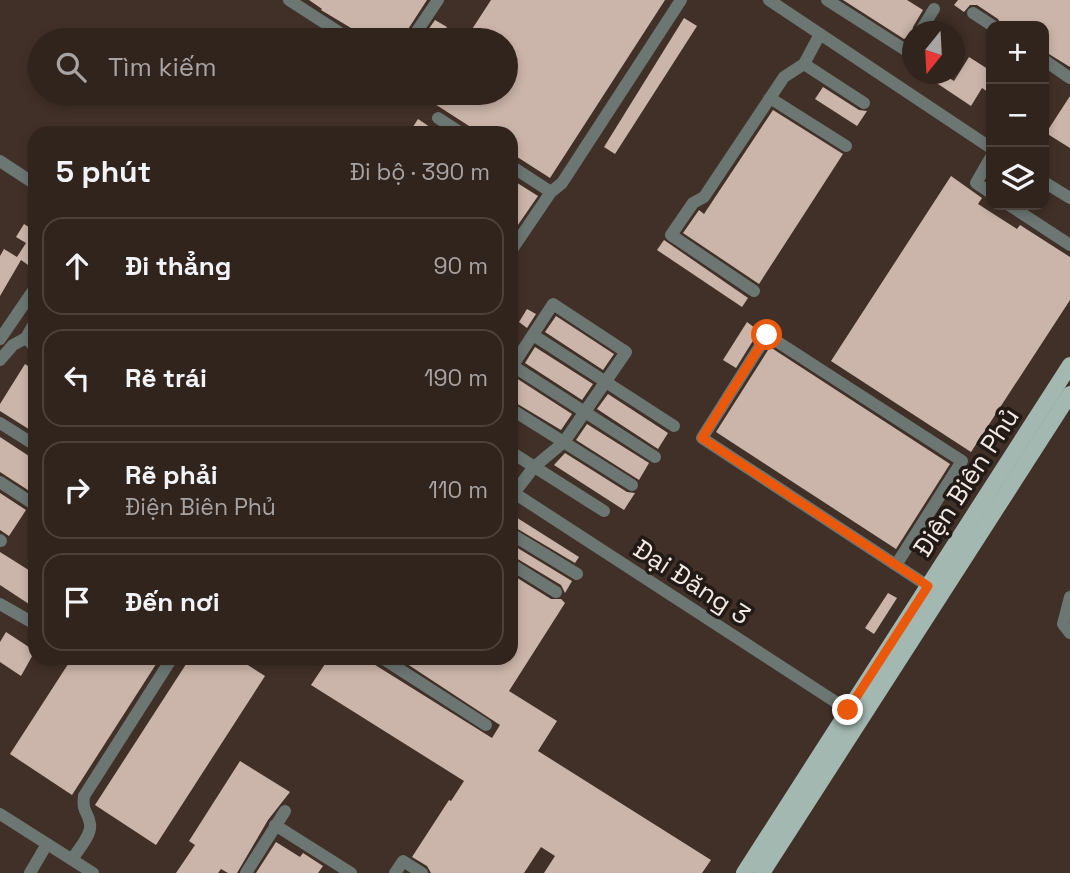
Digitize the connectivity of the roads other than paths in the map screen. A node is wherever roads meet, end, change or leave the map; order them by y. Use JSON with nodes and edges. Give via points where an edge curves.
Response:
{"nodes":[{"id":1,"x":289,"y":0,"type":"edge"},
{"id":2,"x":438,"y":0,"type":"edge"},
{"id":3,"x":681,"y":0,"type":"edge"},
{"id":4,"x":769,"y":0,"type":"edge"},
{"id":5,"x":827,"y":0,"type":"edge"},
{"id":6,"x":934,"y":9,"type":"dead end"},
{"id":7,"x":973,"y":13,"type":"dead end"},
{"id":8,"x":927,"y":21,"type":"edge"},
{"id":9,"x":986,"y":21,"type":"edge"},
{"id":10,"x":332,"y":28,"type":"edge"},
{"id":11,"x":419,"y":28,"type":"edge"},
{"id":12,"x":820,"y":34,"type":"junction"},
{"id":13,"x":902,"y":48,"type":"edge"},
{"id":14,"x":1049,"y":63,"type":"edge"},
{"id":15,"x":804,"y":64,"type":"junction"},
{"id":16,"x":1070,"y":78,"type":"edge"},
{"id":17,"x":770,"y":98,"type":"junction"},
{"id":18,"x":864,"y":103,"type":"dead end"},
{"id":19,"x":438,"y":118,"type":"dead end"},
{"id":20,"x":450,"y":126,"type":"edge"},
{"id":21,"x":846,"y":146,"type":"dead end"},
{"id":22,"x":990,"y":147,"type":"edge"},
{"id":23,"x":0,"y":161,"type":"edge"},
{"id":24,"x":986,"y":166,"type":"edge"},
{"id":25,"x":518,"y":171,"type":"edge"},
{"id":26,"x":28,"y":179,"type":"edge"},
{"id":27,"x":1049,"y":185,"type":"edge"},
{"id":28,"x":986,"y":190,"type":"edge"},
{"id":29,"x":551,"y":192,"type":"junction"},
{"id":30,"x":1070,"y":198,"type":"edge"},
{"id":31,"x":1017,"y":210,"type":"edge"},
{"id":32,"x":518,"y":241,"type":"edge"},
{"id":33,"x":1070,"y":245,"type":"edge"},
{"id":34,"x":754,"y":291,"type":"dead end"},
{"id":35,"x":28,"y":298,"type":"edge"},
{"id":36,"x":533,"y":335,"type":"junction"},
{"id":37,"x":0,"y":339,"type":"edge"},
{"id":38,"x":28,"y":342,"type":"edge"},
{"id":39,"x":518,"y":358,"type":"edge"},
{"id":40,"x":0,"y":360,"type":"edge"},
{"id":41,"x":1070,"y":365,"type":"edge"},
{"id":42,"x":518,"y":371,"type":"edge"},
{"id":43,"x":606,"y":382,"type":"junction"},
{"id":44,"x":1067,"y":388,"type":"edge"},
{"id":45,"x":585,"y":412,"type":"junction"},
{"id":46,"x":518,"y":413,"type":"edge"},
{"id":47,"x":0,"y":423,"type":"edge"},
{"id":48,"x":674,"y":426,"type":"dead end"},
{"id":49,"x":28,"y":441,"type":"edge"},
{"id":50,"x":564,"y":442,"type":"junction"},
{"id":51,"x":518,"y":457,"type":"edge"},
{"id":52,"x":655,"y":457,"type":"dead end"},
{"id":53,"x":534,"y":467,"type":"junction"},
{"id":54,"x":0,"y":482,"type":"edge"},
{"id":55,"x":632,"y":485,"type":"dead end"},
{"id":56,"x":518,"y":486,"type":"edge"},
{"id":57,"x":518,"y":495,"type":"edge"},
{"id":58,"x":28,"y":499,"type":"edge"},
{"id":59,"x":604,"y":511,"type":"dead end"},
{"id":60,"x":518,"y":538,"type":"edge"},
{"id":61,"x":897,"y":565,"type":"junction"},
{"id":62,"x":518,"y":568,"type":"edge"},
{"id":63,"x":577,"y":574,"type":"dead end"},
{"id":64,"x":928,"y":586,"type":"junction"},
{"id":65,"x":556,"y":592,"type":"dead end"},
{"id":66,"x":1070,"y":597,"type":"edge"},
{"id":67,"x":0,"y":604,"type":"edge"},
{"id":68,"x":28,"y":620,"type":"edge"},
{"id":69,"x":1070,"y":633,"type":"edge"},
{"id":70,"x":168,"y":665,"type":"edge"},
{"id":71,"x":400,"y":665,"type":"edge"},
{"id":72,"x":848,"y":710,"type":"junction"},
{"id":73,"x":486,"y":725,"type":"dead end"},
{"id":74,"x":285,"y":811,"type":"dead end"},
{"id":75,"x":0,"y":814,"type":"edge"},
{"id":76,"x":275,"y":825,"type":"junction"},
{"id":77,"x":47,"y":844,"type":"junction"},
{"id":78,"x":72,"y":859,"type":"junction"},
{"id":79,"x":30,"y":873,"type":"edge"},
{"id":80,"x":93,"y":873,"type":"edge"},
{"id":81,"x":246,"y":873,"type":"edge"},
{"id":82,"x":351,"y":873,"type":"edge"},
{"id":83,"x":395,"y":873,"type":"edge"},
{"id":84,"x":422,"y":873,"type":"edge"},
{"id":85,"x":744,"y":873,"type":"edge"},
{"id":86,"x":762,"y":873,"type":"edge"}],
"edges":[{"from":1,"to":10,"type":"street"},
{"from":2,"to":11,"type":"street"},
{"from":3,"to":29,"type":"street","via":[[562,183]]},
{"from":4,"to":12,"type":"street"},
{"from":5,"to":13,"type":"street"},
{"from":6,"to":8,"type":"street"},
{"from":7,"to":9,"type":"street"},
{"from":12,"to":15,"type":"street"},
{"from":12,"to":22,"type":"street"},
{"from":14,"to":16,"type":"street"},
{"from":15,"to":17,"type":"street","via":[[784,77]]},
{"from":15,"to":18,"type":"street"},
{"from":17,"to":21,"type":"street"},
{"from":17,"to":34,"type":"street","via":[[704,197],[693,203],[671,235]]},
{"from":19,"to":20,"type":"street"},
{"from":23,"to":26,"type":"street"},
{"from":24,"to":28,"type":"street","via":[[976,183]]},
{"from":25,"to":29,"type":"street"},
{"from":27,"to":30,"type":"street"},
{"from":29,"to":32,"type":"street"},
{"from":31,"to":33,"type":"street"},
{"from":35,"to":37,"type":"street"},
{"from":36,"to":39,"type":"street"},
{"from":36,"to":43,"type":"street"},
{"from":36,"to":43,"type":"street","via":[[553,304],[626,352]]},
{"from":38,"to":40,"type":"street","via":[[13,345]]},
{"from":41,"to":44,"type":"main road","name":"Điện Biên Phủ"},
{"from":42,"to":45,"type":"street"},
{"from":43,"to":45,"type":"street"},
{"from":43,"to":48,"type":"street"},
{"from":44,"to":64,"type":"main road","name":"Điện Biên Phủ"},
{"from":44,"to":86,"type":"main road","name":"Điện Biên Phủ"},
{"from":45,"to":50,"type":"street"},
{"from":45,"to":52,"type":"street"},
{"from":46,"to":50,"type":"street"},
{"from":47,"to":49,"type":"street"},
{"from":50,"to":53,"type":"street"},
{"from":50,"to":55,"type":"street"},
{"from":51,"to":53,"type":"street"},
{"from":53,"to":56,"type":"street"},
{"from":53,"to":59,"type":"street"},
{"from":54,"to":58,"type":"street"},
{"from":57,"to":72,"type":"street","name":"Đại Đăng 3"},
{"from":60,"to":63,"type":"street"},
{"from":61,"to":61,"type":"street","via":[[702,438],[767,335],[962,461]]},
{"from":61,"to":64,"type":"street"},
{"from":62,"to":65,"type":"street"},
{"from":64,"to":72,"type":"main road","name":"Điện Biên Phủ"},
{"from":66,"to":69,"type":"street","via":[[1063,624]]},
{"from":67,"to":68,"type":"street"},
{"from":70,"to":78,"type":"street","via":[[84,796],[82,808],[89,833]]},
{"from":71,"to":73,"type":"street"},
{"from":72,"to":85,"type":"main road","name":"Điện Biên Phủ"},
{"from":74,"to":76,"type":"street"},
{"from":75,"to":77,"type":"street"},
{"from":76,"to":81,"type":"street"},
{"from":76,"to":82,"type":"street"},
{"from":77,"to":78,"type":"street"},
{"from":77,"to":79,"type":"street"},
{"from":78,"to":80,"type":"street"},
{"from":83,"to":84,"type":"street","via":[[403,861]]}]}
